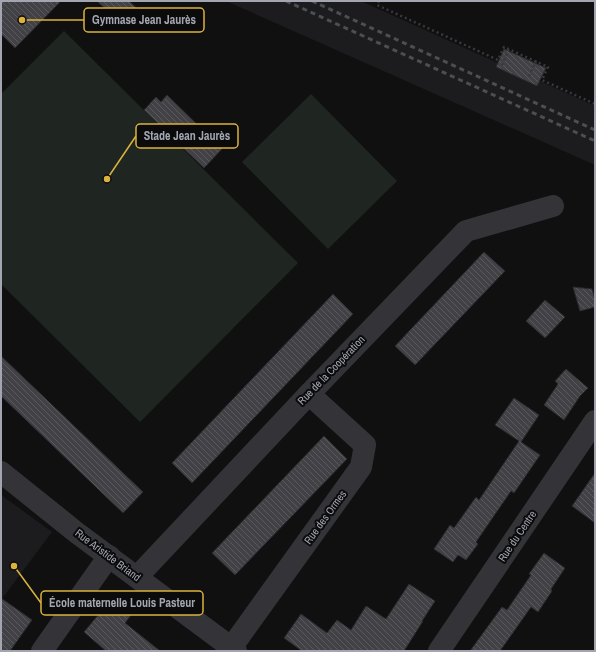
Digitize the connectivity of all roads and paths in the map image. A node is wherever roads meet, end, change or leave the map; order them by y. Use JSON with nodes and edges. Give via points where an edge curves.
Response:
{"nodes":[{"id":1,"x":379,"y":1,"type":"edge"},
{"id":2,"x":509,"y":49,"type":"junction"},
{"id":3,"x":536,"y":61,"type":"junction"},
{"id":4,"x":502,"y":65,"type":"dead end"},
{"id":5,"x":529,"y":76,"type":"dead end"},
{"id":6,"x":595,"y":104,"type":"edge"},
{"id":7,"x":553,"y":206,"type":"dead end"},
{"id":8,"x":309,"y":394,"type":"junction"},
{"id":9,"x":595,"y":421,"type":"edge"},
{"id":10,"x":1,"y":472,"type":"edge"},
{"id":11,"x":109,"y":556,"type":"junction"},
{"id":12,"x":137,"y":577,"type":"junction"},
{"id":13,"x":234,"y":649,"type":"edge"},
{"id":14,"x":42,"y":651,"type":"edge"},
{"id":15,"x":439,"y":651,"type":"edge"}],
"edges":[{"from":1,"to":2,"type":"path","via":[[377,5],[498,60],[504,47]]},
{"from":2,"to":3,"type":"path"},
{"from":2,"to":4,"type":"path"},
{"from":3,"to":5,"type":"path"},
{"from":3,"to":6,"type":"path","via":[[548,67],[542,80]]},
{"from":7,"to":8,"type":"street","name":"Rue de la Coopération","via":[[466,231]]},
{"from":8,"to":12,"type":"street","name":"Rue de la Coopération"},
{"from":8,"to":13,"type":"street","name":"Rue des Ormes","via":[[366,445],[361,467]]},
{"from":9,"to":15,"type":"street","name":"Rue du Centre"},
{"from":10,"to":11,"type":"street","name":"Rue Aristide Briand"},
{"from":11,"to":12,"type":"street","name":"Rue Aristide Briand"},
{"from":11,"to":14,"type":"street"},
{"from":12,"to":13,"type":"street","name":"Rue Aristide Briand"}]}
